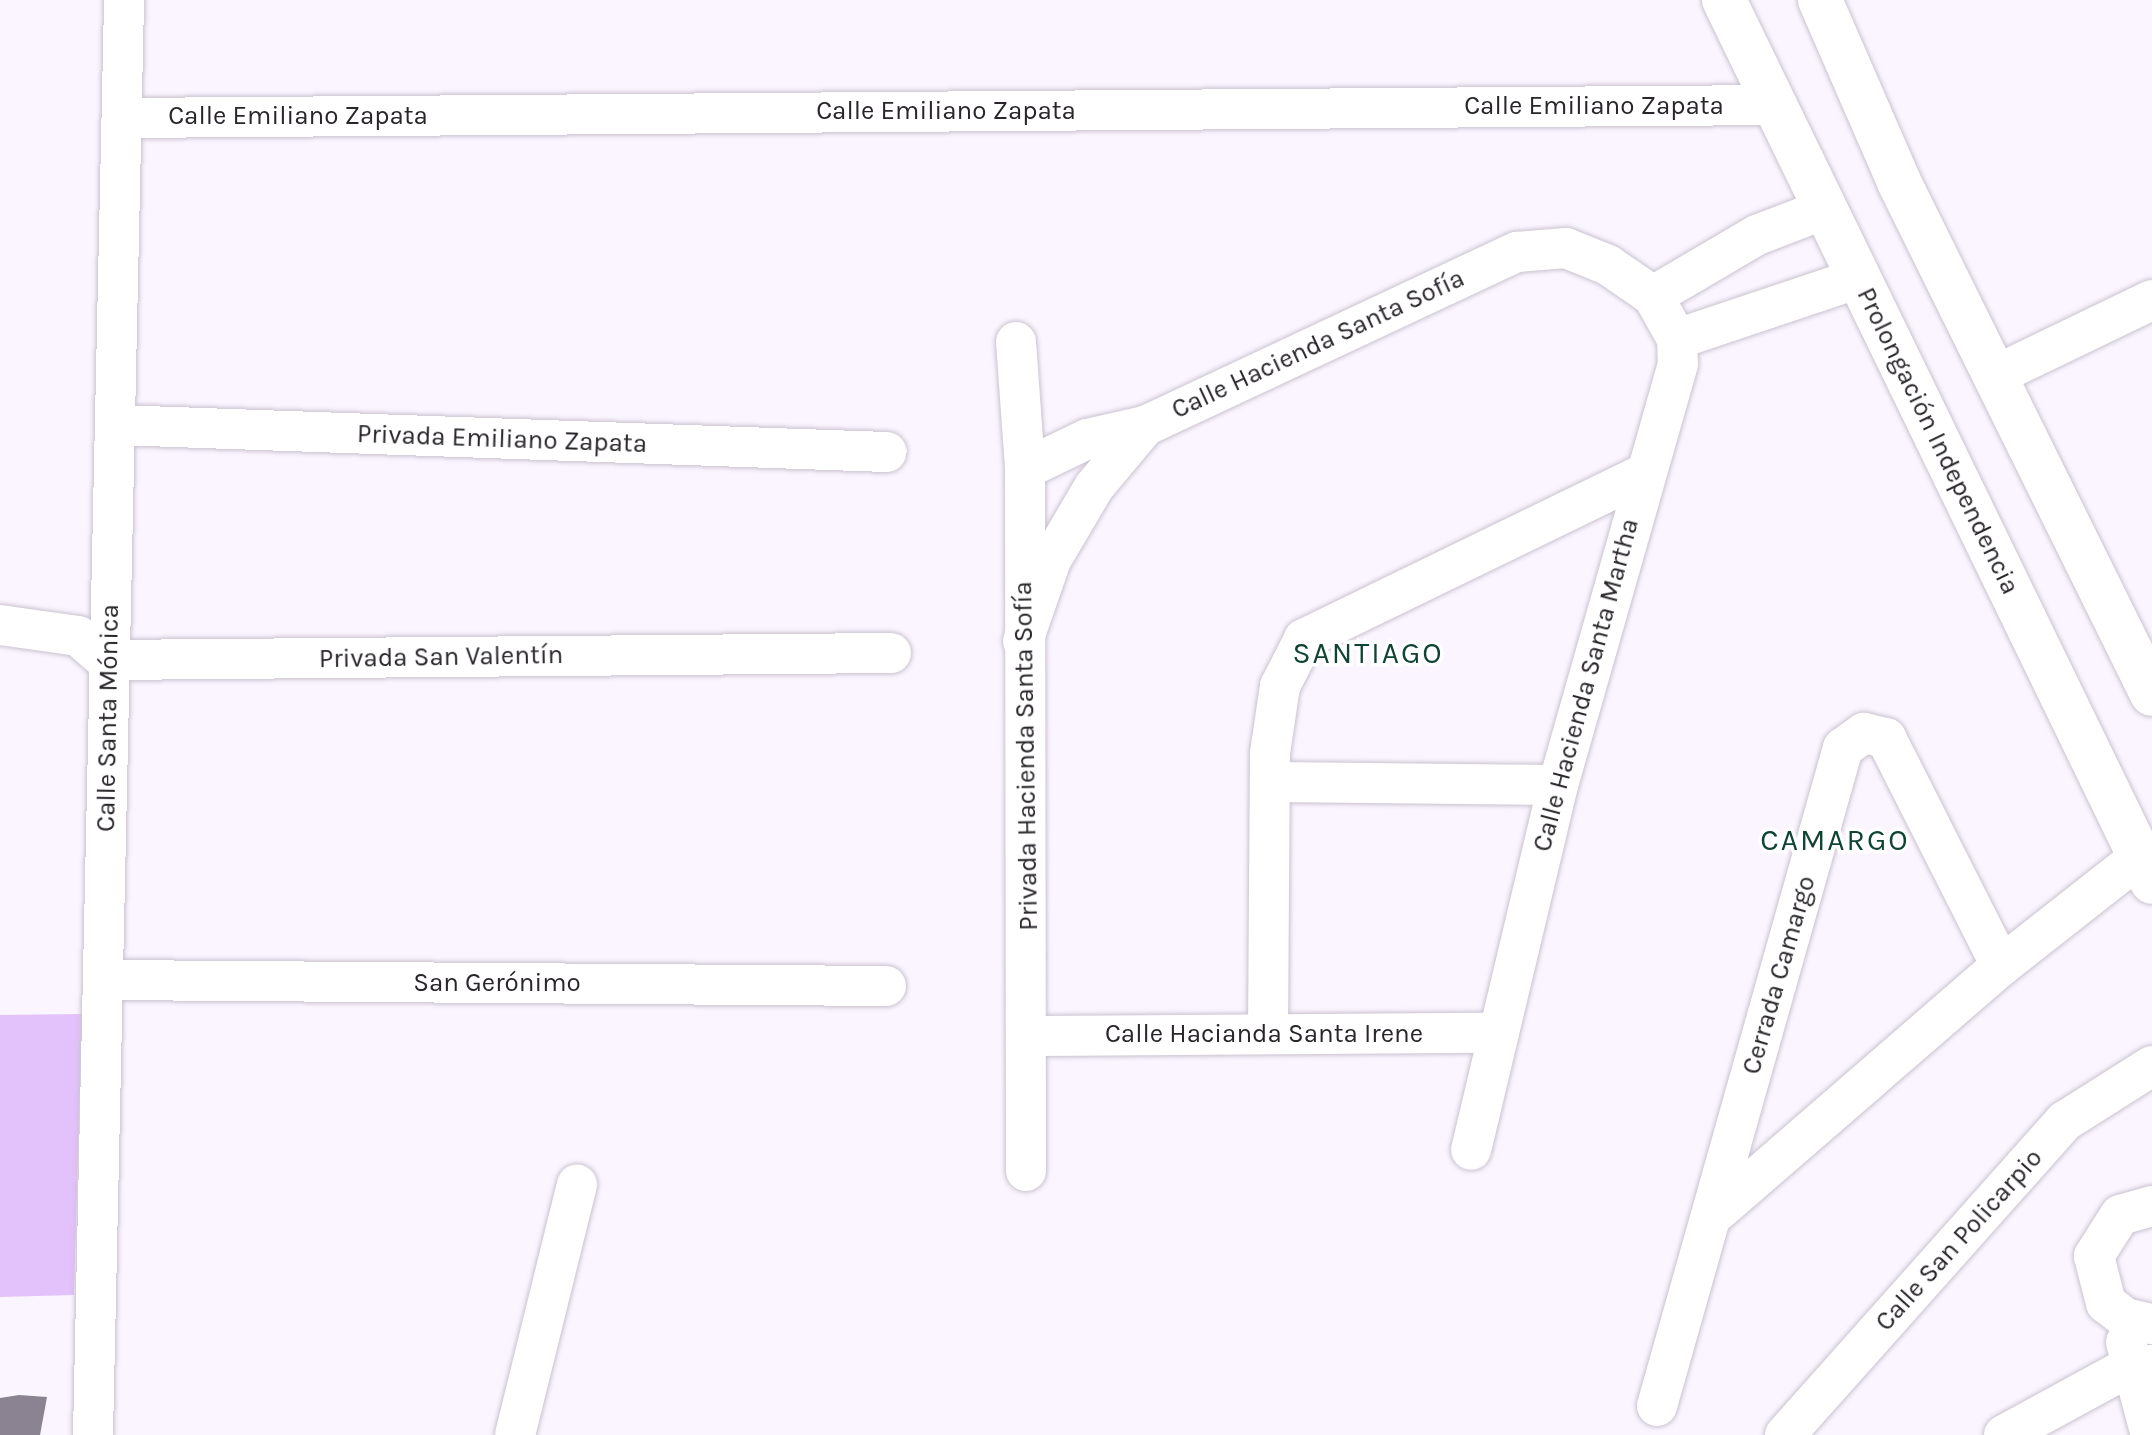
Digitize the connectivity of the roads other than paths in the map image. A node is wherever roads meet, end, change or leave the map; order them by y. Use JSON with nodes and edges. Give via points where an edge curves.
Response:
{"nodes":[{"id":1,"x":124,"y":0,"type":"edge"},
{"id":2,"x":1724,"y":0,"type":"edge"},
{"id":3,"x":1820,"y":0,"type":"edge"},
{"id":4,"x":1770,"y":105,"type":"junction"},
{"id":5,"x":122,"y":118,"type":"junction"},
{"id":6,"x":1822,"y":210,"type":"junction"},
{"id":7,"x":1859,"y":278,"type":"junction"},
{"id":8,"x":2152,"y":300,"type":"edge"},
{"id":9,"x":1665,"y":317,"type":"junction"},
{"id":10,"x":1016,"y":342,"type":"dead end"},
{"id":11,"x":1996,"y":375,"type":"junction"},
{"id":12,"x":117,"y":425,"type":"junction"},
{"id":13,"x":1145,"y":426,"type":"junction"},
{"id":14,"x":887,"y":452,"type":"dead end"},
{"id":15,"x":1025,"y":469,"type":"junction"},
{"id":16,"x":1642,"y":475,"type":"junction"},
{"id":17,"x":0,"y":625,"type":"edge"},
{"id":18,"x":1023,"y":641,"type":"junction"},
{"id":19,"x":891,"y":653,"type":"dead end"},
{"id":20,"x":106,"y":660,"type":"junction"},
{"id":21,"x":2152,"y":694,"type":"edge"},
{"id":22,"x":1272,"y":782,"type":"junction"},
{"id":23,"x":1558,"y":785,"type":"junction"},
{"id":24,"x":2147,"y":869,"type":"edge"},
{"id":25,"x":2001,"y":966,"type":"junction"},
{"id":26,"x":108,"y":980,"type":"junction"},
{"id":27,"x":886,"y":986,"type":"dead end"},
{"id":28,"x":1499,"y":1033,"type":"junction"},
{"id":29,"x":1268,"y":1034,"type":"junction"},
{"id":30,"x":1029,"y":1036,"type":"junction"},
{"id":31,"x":2152,"y":1066,"type":"edge"},
{"id":32,"x":1471,"y":1150,"type":"dead end"},
{"id":33,"x":1026,"y":1171,"type":"dead end"},
{"id":34,"x":577,"y":1185,"type":"dead end"},
{"id":35,"x":2152,"y":1206,"type":"edge"},
{"id":36,"x":1711,"y":1217,"type":"junction"},
{"id":37,"x":2139,"y":1321,"type":"edge"},
{"id":38,"x":2140,"y":1366,"type":"edge"},
{"id":39,"x":1657,"y":1406,"type":"dead end"},
{"id":40,"x":2025,"y":1429,"type":"edge"},
{"id":41,"x":93,"y":1435,"type":"edge"},
{"id":42,"x":515,"y":1435,"type":"edge"},
{"id":43,"x":1785,"y":1435,"type":"edge"},
{"id":44,"x":2151,"y":1435,"type":"edge"}],
"edges":[{"from":1,"to":5,"type":"street","name":"Calle Santa Mónica"},
{"from":2,"to":4,"type":"street","name":"Prolongación Independencia"},
{"from":3,"to":11,"type":"street","via":[[1899,182]]},
{"from":4,"to":5,"type":"street","name":"Calle Emiliano Zapata"},
{"from":4,"to":6,"type":"street","name":"Prolongación Independencia"},
{"from":5,"to":12,"type":"street","name":"Calle Santa Mónica"},
{"from":6,"to":7,"type":"street","name":"Prolongación Independencia"},
{"from":6,"to":9,"type":"street","via":[[1757,235]]},
{"from":7,"to":9,"type":"street"},
{"from":7,"to":24,"type":"street","name":"Prolongación Independencia"},
{"from":8,"to":11,"type":"street"},
{"from":9,"to":13,"type":"street","name":"Calle Hacienda Santa Sofía","via":[[1608,265],[1566,248],[1517,252]]},
{"from":9,"to":16,"type":"street","name":"Calle Hacienda Santa Martha","via":[[1668,404]]},
{"from":10,"to":15,"type":"street","name":"Privada Hacienda Santa Sofía"},
{"from":11,"to":21,"type":"street"},
{"from":12,"to":14,"type":"street","name":"Privada Emiliano Zapata"},
{"from":12,"to":20,"type":"street","name":"Calle Santa Mónica"},
{"from":13,"to":15,"type":"street","via":[[1101,434]]},
{"from":13,"to":18,"type":"street","name":"Calle Hacienda Santa Sofía","via":[[1094,487],[1058,548]]},
{"from":15,"to":18,"type":"street","name":"Privada Hacienda Santa Sofía"},
{"from":16,"to":22,"type":"street","via":[[1304,639],[1280,686]]},
{"from":16,"to":23,"type":"street","name":"Calle Hacienda Santa Martha"},
{"from":17,"to":20,"type":"street","via":[[78,636]]},
{"from":18,"to":30,"type":"street","name":"Privada Hacienda Santa Sofía"},
{"from":19,"to":20,"type":"street","name":"Privada San Valentín"},
{"from":20,"to":26,"type":"street","name":"Calle Santa Mónica"},
{"from":22,"to":23,"type":"street"},
{"from":22,"to":29,"type":"street"},
{"from":23,"to":28,"type":"street","name":"Calle Hacienda Santa Martha"},
{"from":24,"to":25,"type":"street"},
{"from":25,"to":36,"type":"street"},
{"from":25,"to":36,"type":"street","name":"Cerrada Camargo","via":[[1886,738],[1864,733],[1843,748]]},
{"from":26,"to":27,"type":"street","name":"San Gerónimo"},
{"from":26,"to":41,"type":"street","name":"Calle Santa Mónica"},
{"from":28,"to":29,"type":"street","name":"Calle Hacianda Santa Irene"},
{"from":28,"to":32,"type":"street","name":"Calle Hacienda Santa Martha"},
{"from":29,"to":30,"type":"street","name":"Calle Hacianda Santa Irene"},
{"from":30,"to":33,"type":"street","name":"Privada Hacienda Santa Sofía"},
{"from":31,"to":43,"type":"street","name":"Calle San Policarpio","via":[[2065,1121]]},
{"from":34,"to":42,"type":"street"},
{"from":35,"to":37,"type":"street","via":[[2120,1215],[2094,1256],[2106,1303]]},
{"from":36,"to":39,"type":"street","name":"Cerrada Camargo"},
{"from":37,"to":38,"type":"street"},
{"from":38,"to":40,"type":"street"},
{"from":38,"to":44,"type":"street"}]}
